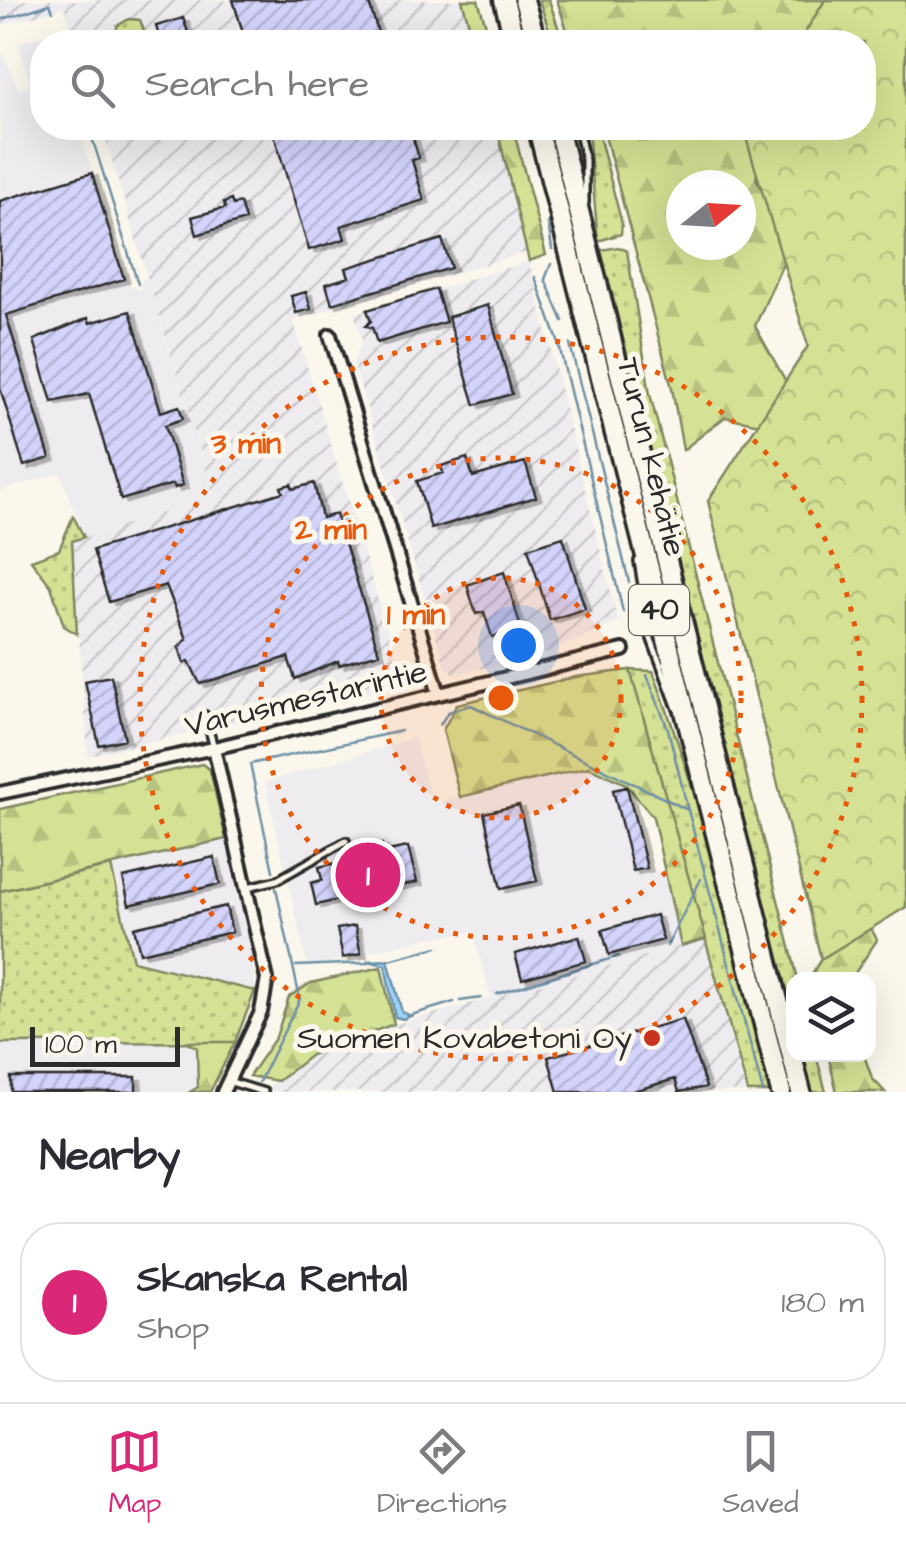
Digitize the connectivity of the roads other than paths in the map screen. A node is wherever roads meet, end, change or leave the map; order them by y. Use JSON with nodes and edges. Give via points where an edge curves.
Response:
{"nodes":[{"id":1,"x":504,"y":0,"type":"edge"},
{"id":2,"x":512,"y":30,"type":"edge"},
{"id":3,"x":541,"y":140,"type":"edge"},
{"id":4,"x":561,"y":140,"type":"edge"},
{"id":5,"x":581,"y":140,"type":"edge"},
{"id":6,"x":585,"y":226,"type":"junction"},
{"id":7,"x":330,"y":335,"type":"dead end"},
{"id":8,"x":622,"y":650,"type":"dead end"},
{"id":9,"x":439,"y":694,"type":"junction"},
{"id":10,"x":206,"y":715,"type":"dead end"},
{"id":11,"x":214,"y":748,"type":"junction"},
{"id":12,"x":0,"y":793,"type":"edge"},
{"id":13,"x":346,"y":842,"type":"dead end"},
{"id":14,"x":248,"y":887,"type":"junction"},
{"id":15,"x":765,"y":946,"type":"junction"},
{"id":16,"x":746,"y":952,"type":"junction"},
{"id":17,"x":226,"y":1087,"type":"edge"},
{"id":18,"x":264,"y":1092,"type":"edge"},
{"id":19,"x":781,"y":1092,"type":"edge"},
{"id":20,"x":801,"y":1092,"type":"edge"}],
"edges":[{"from":1,"to":2,"type":"highway"},
{"from":3,"to":16,"type":"highway","name":"Turun kehätie","number":"40"},
{"from":4,"to":6,"type":"highway","name":"Turun kehätie","number":"40"},
{"from":5,"to":6,"type":"lane"},
{"from":6,"to":15,"type":"highway","name":"Turun kehätie","number":"40"},
{"from":7,"to":9,"type":"street"},
{"from":8,"to":9,"type":"street","name":"Varusmestarintie"},
{"from":9,"to":11,"type":"street","name":"Varusmestarintie"},
{"from":10,"to":11,"type":"lane"},
{"from":11,"to":12,"type":"street","name":"Varusmestarintie"},
{"from":11,"to":14,"type":"street"},
{"from":13,"to":14,"type":"lane","via":[[278,880]]},
{"from":14,"to":17,"type":"street","via":[[268,979],[261,1012]]},
{"from":15,"to":16,"type":"lane"},
{"from":15,"to":20,"type":"highway","name":"Turun kehätie","number":"40"},
{"from":16,"to":19,"type":"highway","name":"Turun kehätie","number":"40"},
{"from":17,"to":18,"type":"lane"}]}
